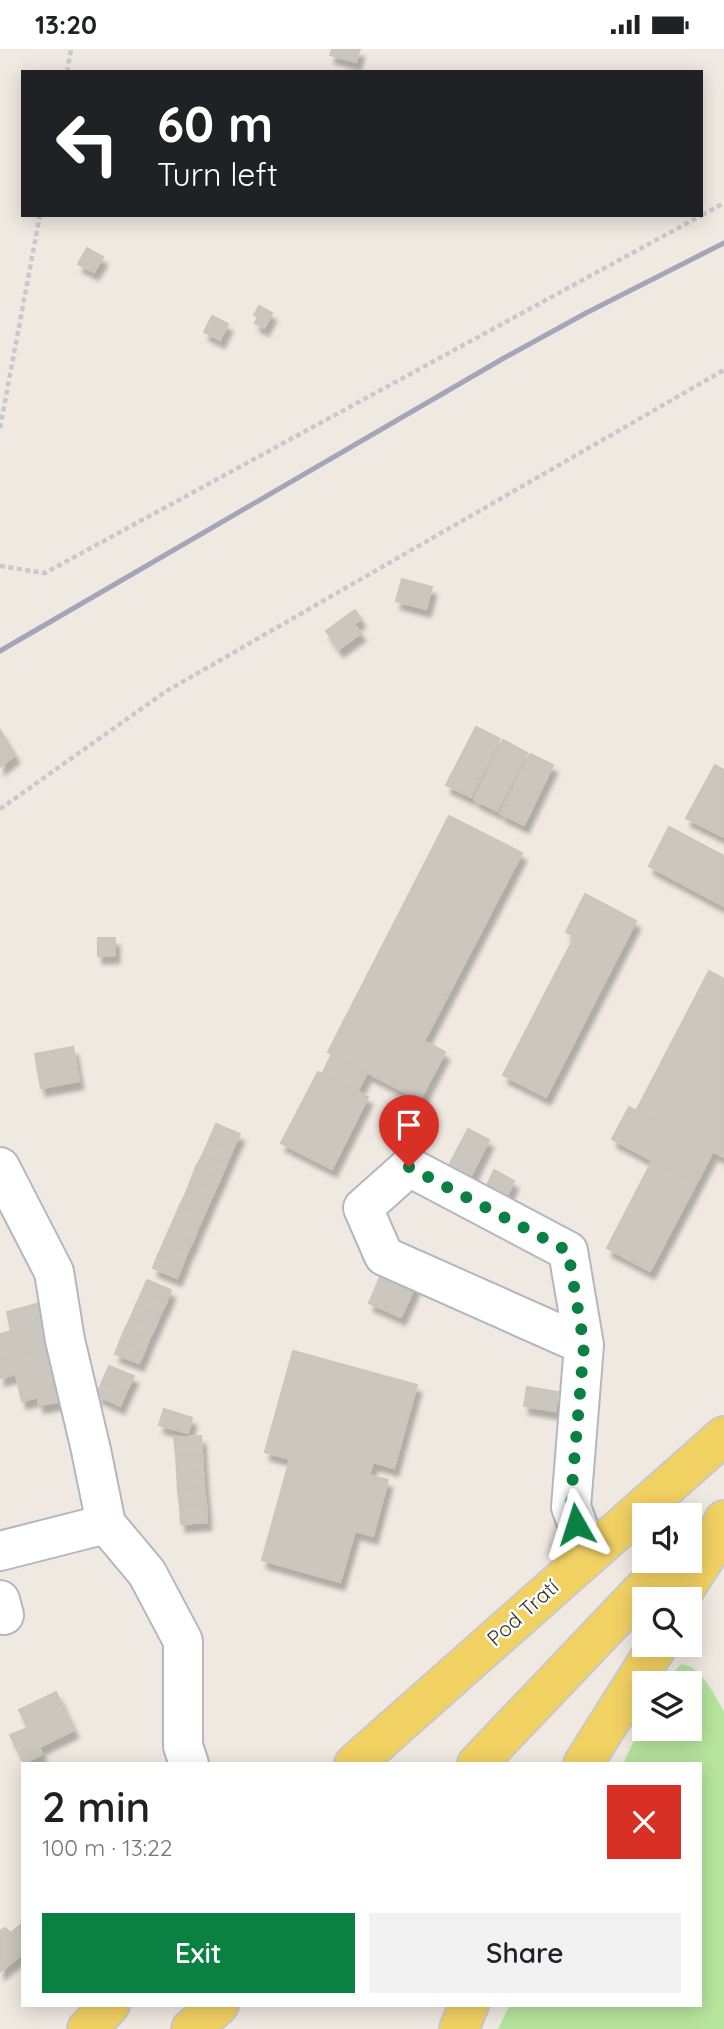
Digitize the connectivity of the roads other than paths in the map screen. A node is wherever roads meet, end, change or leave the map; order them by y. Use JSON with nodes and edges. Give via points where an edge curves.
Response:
{"nodes":[{"id":1,"x":0,"y":1167,"type":"edge"},
{"id":2,"x":584,"y":1345,"type":"junction"},
{"id":3,"x":724,"y":1436,"type":"edge"},
{"id":4,"x":724,"y":1502,"type":"edge"},
{"id":5,"x":724,"y":1520,"type":"edge"},
{"id":6,"x":106,"y":1524,"type":"junction"},
{"id":7,"x":702,"y":1527,"type":"edge"},
{"id":8,"x":0,"y":1551,"type":"edge"},
{"id":9,"x":592,"y":1551,"type":"junction"},
{"id":10,"x":724,"y":1561,"type":"edge"},
{"id":11,"x":659,"y":1573,"type":"edge"},
{"id":12,"x":686,"y":1587,"type":"edge"},
{"id":13,"x":702,"y":1592,"type":"edge"},
{"id":14,"x":650,"y":1657,"type":"edge"},
{"id":15,"x":188,"y":1762,"type":"edge"},
{"id":16,"x":356,"y":1762,"type":"edge"},
{"id":17,"x":479,"y":1762,"type":"edge"},
{"id":18,"x":584,"y":1762,"type":"edge"},
{"id":19,"x":108,"y":2007,"type":"edge"},
{"id":20,"x":217,"y":2007,"type":"edge"},
{"id":21,"x":229,"y":2007,"type":"edge"},
{"id":22,"x":468,"y":2007,"type":"edge"},
{"id":23,"x":87,"y":2029,"type":"edge"},
{"id":24,"x":191,"y":2029,"type":"edge"},
{"id":25,"x":226,"y":2029,"type":"edge"},
{"id":26,"x":460,"y":2029,"type":"edge"}],
"edges":[{"from":1,"to":6,"type":"street","via":[[54,1272]]},
{"from":2,"to":2,"type":"street","via":[[568,1251],[409,1167],[363,1208],[384,1256]]},
{"from":2,"to":9,"type":"street","via":[[571,1507]]},
{"from":3,"to":9,"type":"main road","name":"Pod Tratí"},
{"from":4,"to":7,"type":"main road"},
{"from":5,"to":12,"type":"main road"},
{"from":6,"to":8,"type":"street"},
{"from":6,"to":15,"type":"street","via":[[147,1573],[183,1641],[183,1746]]},
{"from":9,"to":16,"type":"main road","name":"Pod Tratí"},
{"from":10,"to":13,"type":"main road"},
{"from":11,"to":17,"type":"main road"},
{"from":14,"to":18,"type":"main road"},
{"from":19,"to":23,"type":"main road"},
{"from":20,"to":24,"type":"main road"},
{"from":21,"to":25,"type":"street"},
{"from":22,"to":26,"type":"main road"}]}
